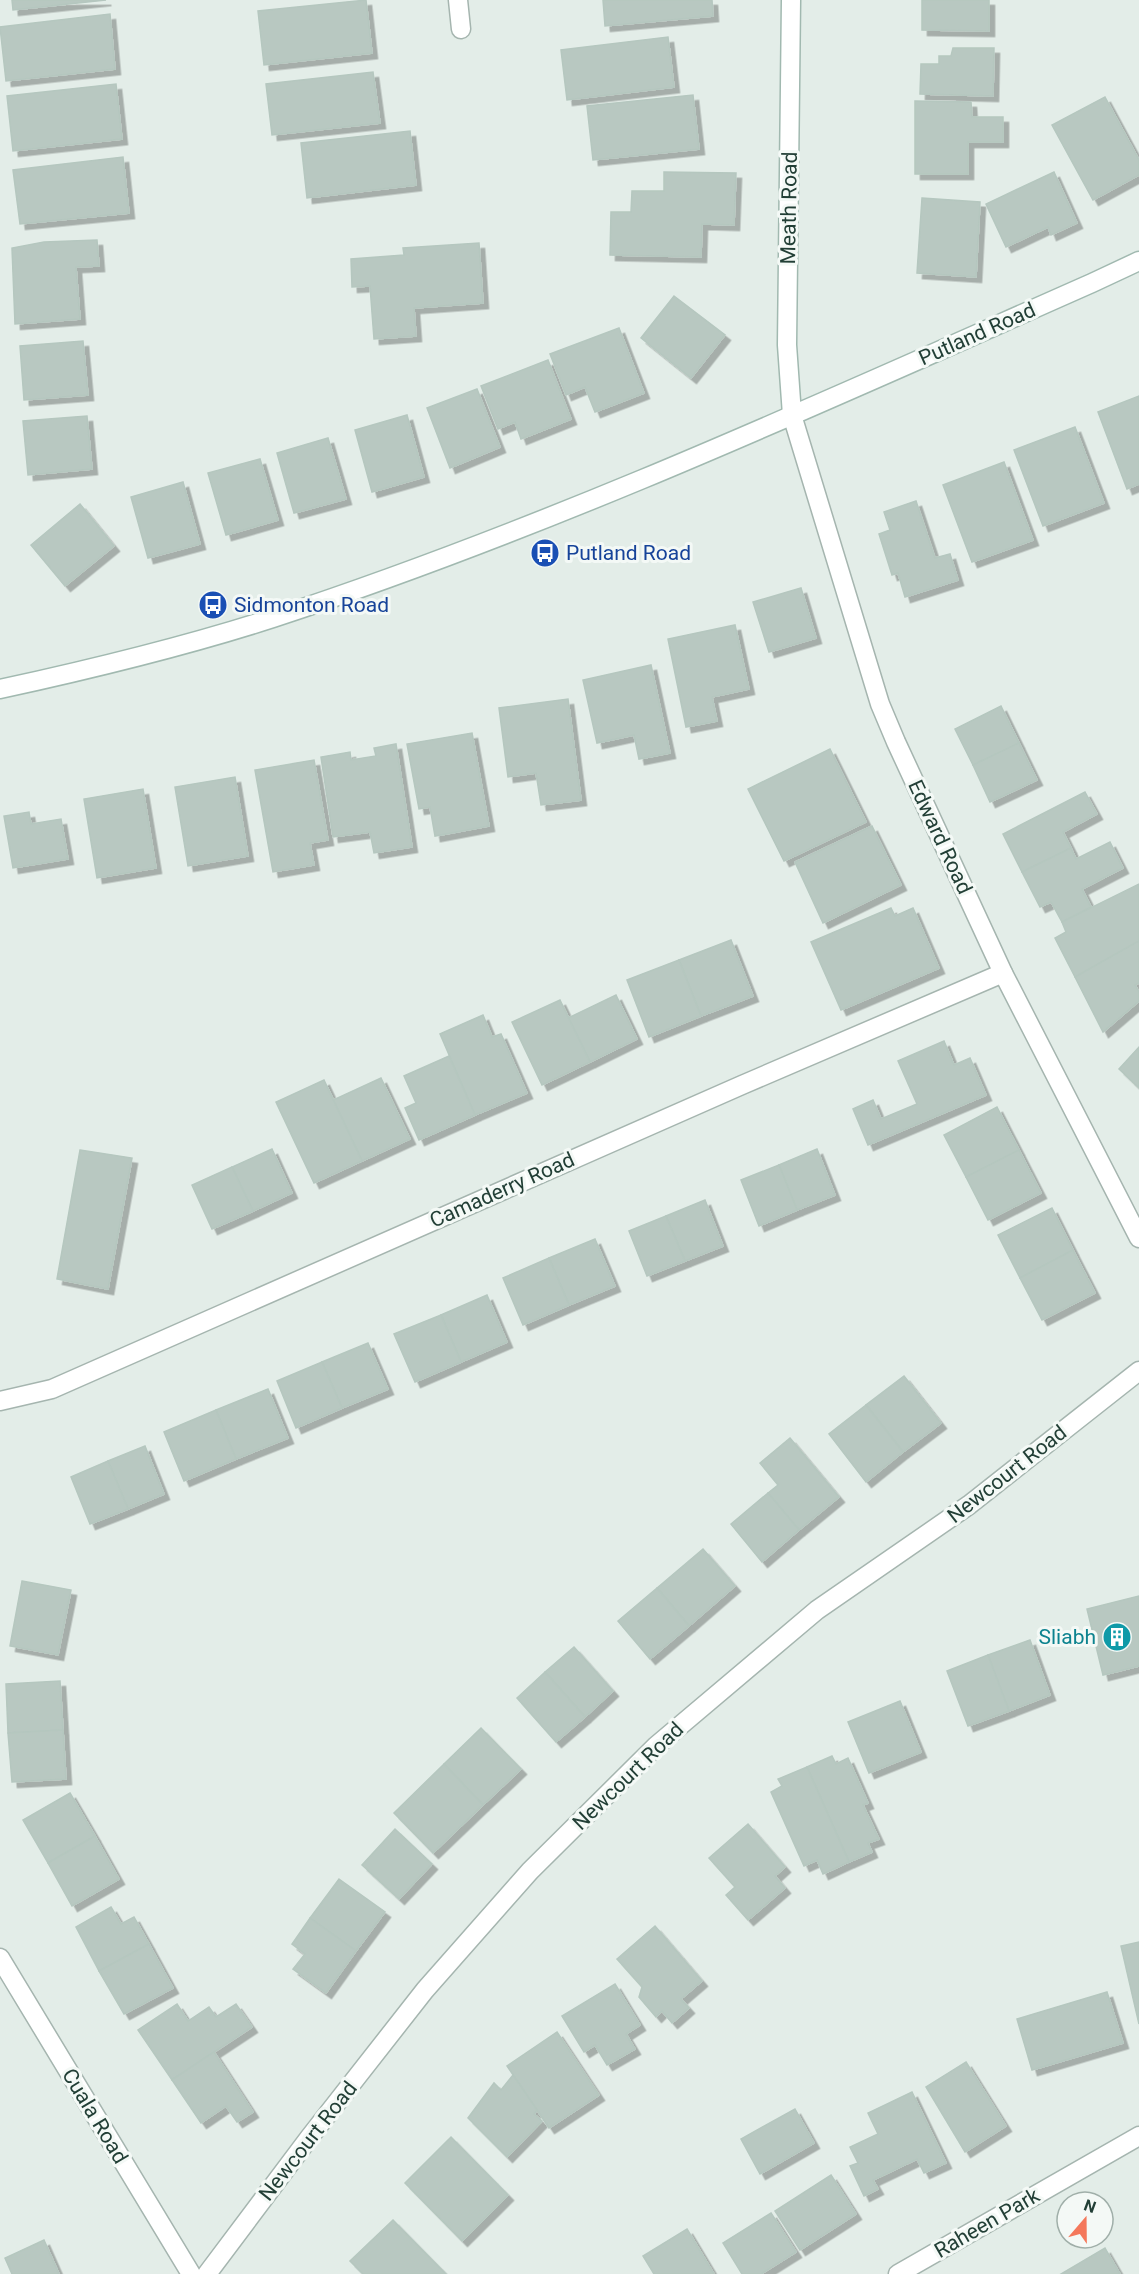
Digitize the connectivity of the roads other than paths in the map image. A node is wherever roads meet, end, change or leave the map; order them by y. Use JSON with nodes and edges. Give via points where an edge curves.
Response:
{"nodes":[{"id":1,"x":458,"y":0,"type":"edge"},
{"id":2,"x":791,"y":0,"type":"edge"},
{"id":3,"x":461,"y":29,"type":"dead end"},
{"id":4,"x":1139,"y":261,"type":"edge"},
{"id":5,"x":792,"y":415,"type":"junction"},
{"id":6,"x":0,"y":688,"type":"edge"},
{"id":7,"x":1003,"y":973,"type":"junction"},
{"id":8,"x":1139,"y":1238,"type":"edge"},
{"id":9,"x":1139,"y":1371,"type":"edge"},
{"id":10,"x":0,"y":1401,"type":"edge"},
{"id":11,"x":0,"y":1958,"type":"edge"},
{"id":12,"x":1139,"y":2136,"type":"edge"},
{"id":13,"x":191,"y":2274,"type":"edge"},
{"id":14,"x":207,"y":2274,"type":"edge"},
{"id":15,"x":898,"y":2274,"type":"edge"}],
"edges":[{"from":1,"to":3,"type":"street"},
{"from":2,"to":5,"type":"street","name":"Meath Road","via":[[787,345]]},
{"from":4,"to":5,"type":"street","name":"Putland Road"},
{"from":5,"to":6,"type":"street","name":"Putland Road","via":[[474,547],[271,619],[97,668]]},
{"from":5,"to":7,"type":"street","name":"Edward Road","via":[[880,704]]},
{"from":7,"to":8,"type":"street","name":"Edward Road"},
{"from":7,"to":10,"type":"street","name":"Camaderry Road","via":[[52,1389]]},
{"from":9,"to":14,"type":"street","name":"Newcourt Road","via":[[969,1505],[817,1610],[656,1746],[530,1871],[425,1990]]},
{"from":11,"to":13,"type":"street","name":"Cuala Road"},
{"from":12,"to":15,"type":"street","name":"Raheen Park"}]}
